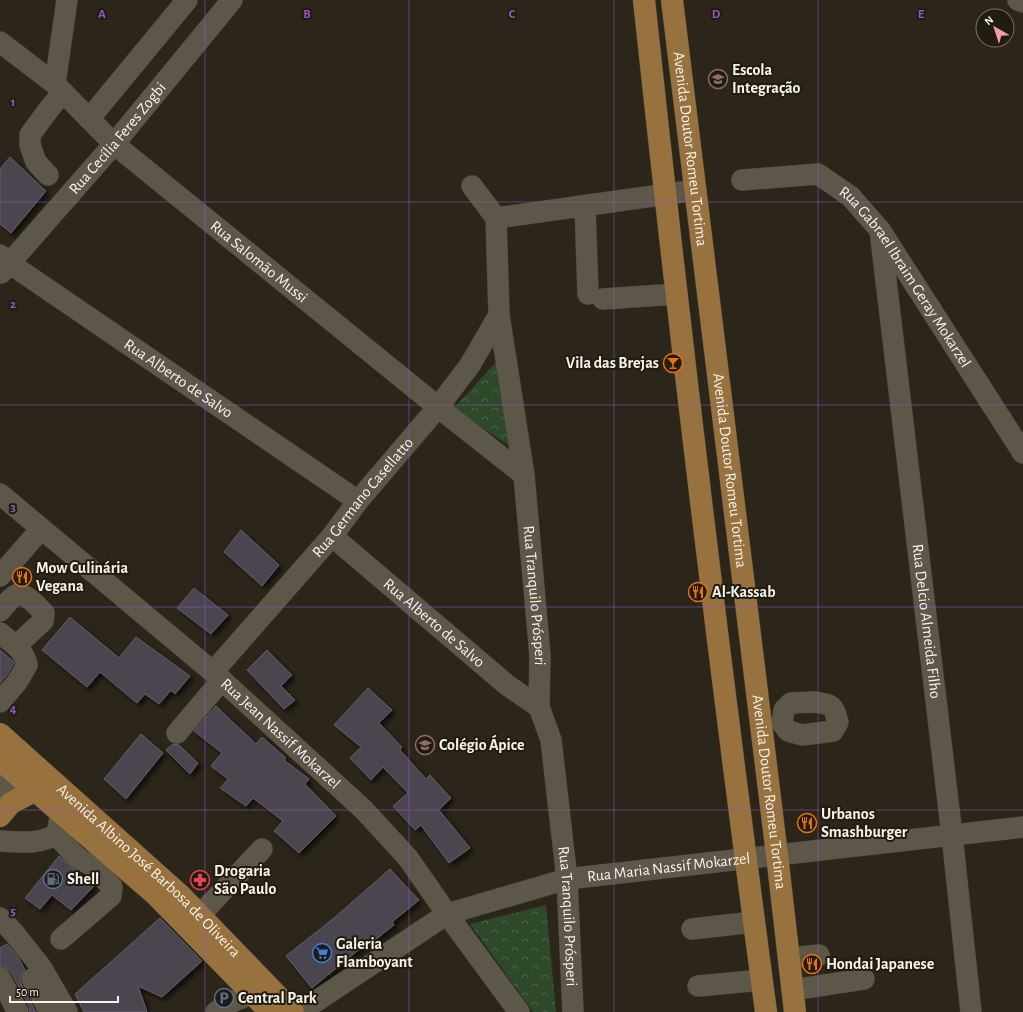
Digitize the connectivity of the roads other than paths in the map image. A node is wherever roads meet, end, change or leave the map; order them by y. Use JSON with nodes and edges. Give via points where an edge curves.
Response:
{"nodes":[{"id":1,"x":66,"y":0,"type":"edge"},
{"id":2,"x":187,"y":0,"type":"edge"},
{"id":3,"x":232,"y":0,"type":"edge"},
{"id":4,"x":644,"y":0,"type":"edge"},
{"id":5,"x":672,"y":0,"type":"edge"},
{"id":6,"x":1018,"y":0,"type":"edge"},
{"id":7,"x":1023,"y":2,"type":"edge"},
{"id":8,"x":0,"y":42,"type":"edge"},
{"id":9,"x":59,"y":88,"type":"junction"},
{"id":10,"x":89,"y":119,"type":"junction"},
{"id":11,"x":114,"y":144,"type":"junction"},
{"id":12,"x":48,"y":175,"type":"dead end"},
{"id":13,"x":742,"y":180,"type":"dead end"},
{"id":14,"x":472,"y":186,"type":"dead end"},
{"id":15,"x":696,"y":190,"type":"junction"},
{"id":16,"x":665,"y":194,"type":"junction"},
{"id":17,"x":585,"y":206,"type":"junction"},
{"id":18,"x":496,"y":218,"type":"junction"},
{"id":19,"x":880,"y":230,"type":"junction"},
{"id":20,"x":3,"y":264,"type":"edge"},
{"id":21,"x":677,"y":294,"type":"junction"},
{"id":22,"x":499,"y":315,"type":"junction"},
{"id":23,"x":438,"y":408,"type":"junction"},
{"id":24,"x":1023,"y":453,"type":"edge"},
{"id":25,"x":524,"y":475,"type":"junction"},
{"id":26,"x":0,"y":494,"type":"edge"},
{"id":27,"x":358,"y":501,"type":"junction"},
{"id":28,"x":41,"y":529,"type":"junction"},
{"id":29,"x":332,"y":536,"type":"junction"},
{"id":30,"x":0,"y":576,"type":"edge"},
{"id":31,"x":0,"y":612,"type":"edge"},
{"id":32,"x":0,"y":633,"type":"edge"},
{"id":33,"x":16,"y":646,"type":"junction"},
{"id":34,"x":217,"y":676,"type":"junction"},
{"id":35,"x":0,"y":702,"type":"edge"},
{"id":36,"x":539,"y":707,"type":"junction"},
{"id":37,"x":177,"y":733,"type":"dead end"},
{"id":38,"x":0,"y":734,"type":"edge"},
{"id":39,"x":10,"y":760,"type":"edge"},
{"id":40,"x":36,"y":790,"type":"junction"},
{"id":41,"x":0,"y":804,"type":"edge"},
{"id":42,"x":61,"y":812,"type":"junction"},
{"id":43,"x":0,"y":816,"type":"edge"},
{"id":44,"x":1023,"y":827,"type":"edge"},
{"id":45,"x":57,"y":834,"type":"junction"},
{"id":46,"x":952,"y":835,"type":"junction"},
{"id":47,"x":0,"y":841,"type":"edge"},
{"id":48,"x":262,"y":849,"type":"dead end"},
{"id":49,"x":777,"y":855,"type":"junction"},
{"id":50,"x":745,"y":859,"type":"junction"},
{"id":51,"x":115,"y":860,"type":"junction"},
{"id":52,"x":91,"y":864,"type":"junction"},
{"id":53,"x":567,"y":878,"type":"junction"},
{"id":54,"x":447,"y":914,"type":"junction"},
{"id":55,"x":200,"y":915,"type":"junction"},
{"id":56,"x":0,"y":918,"type":"edge"},
{"id":57,"x":754,"y":922,"type":"junction"},
{"id":58,"x":692,"y":929,"type":"dead end"},
{"id":59,"x":0,"y":937,"type":"edge"},
{"id":60,"x":61,"y":939,"type":"dead end"},
{"id":61,"x":819,"y":955,"type":"dead end"},
{"id":62,"x":788,"y":958,"type":"junction"},
{"id":63,"x":0,"y":978,"type":"edge"},
{"id":64,"x":864,"y":979,"type":"dead end"},
{"id":65,"x":762,"y":980,"type":"junction"},
{"id":66,"x":698,"y":986,"type":"dead end"},
{"id":67,"x":792,"y":990,"type":"junction"},
{"id":68,"x":252,"y":994,"type":"junction"},
{"id":69,"x":18,"y":1012,"type":"edge"},
{"id":70,"x":50,"y":1012,"type":"edge"},
{"id":71,"x":67,"y":1012,"type":"edge"},
{"id":72,"x":216,"y":1012,"type":"edge"},
{"id":73,"x":270,"y":1012,"type":"edge"},
{"id":74,"x":293,"y":1012,"type":"edge"},
{"id":75,"x":300,"y":1012,"type":"edge"},
{"id":76,"x":519,"y":1012,"type":"edge"},
{"id":77,"x":573,"y":1012,"type":"edge"},
{"id":78,"x":766,"y":1012,"type":"edge"},
{"id":79,"x":795,"y":1012,"type":"edge"},
{"id":80,"x":971,"y":1012,"type":"edge"}],
"edges":[{"from":1,"to":9,"type":"street"},
{"from":2,"to":10,"type":"street"},
{"from":3,"to":11,"type":"street","name":"Rua Cecília Feres Zogbi"},
{"from":4,"to":16,"type":"main road","name":"Avenida Doutor Romeu Tortima"},
{"from":5,"to":15,"type":"main road","name":"Avenida Doutor Romeu Tortima"},
{"from":6,"to":7,"type":"street"},
{"from":8,"to":9,"type":"street","name":"Rua Salomão Mussi"},
{"from":9,"to":10,"type":"street","name":"Rua Salomão Mussi"},
{"from":9,"to":12,"type":"street","via":[[30,135],[30,145],[36,162]]},
{"from":10,"to":11,"type":"street","name":"Rua Salomão Mussi"},
{"from":11,"to":20,"type":"street","name":"Rua Cecília Feres Zogbi"},
{"from":11,"to":23,"type":"street","name":"Rua Salomão Mussi"},
{"from":13,"to":19,"type":"street","name":"Rua Gabrael Ibraim Geray Mokarzel","via":[[818,174],[850,196]]},
{"from":14,"to":18,"type":"street"},
{"from":15,"to":16,"type":"street"},
{"from":15,"to":49,"type":"main road","name":"Avenida Doutor Romeu Tortima","via":[[771,725]]},
{"from":16,"to":17,"type":"street"},
{"from":16,"to":21,"type":"main road","name":"Avenida Doutor Romeu Tortima"},
{"from":17,"to":18,"type":"street"},
{"from":17,"to":21,"type":"street","via":[[595,296]]},
{"from":18,"to":22,"type":"street","name":"Rua Tranquilo Prósperi"},
{"from":19,"to":24,"type":"street","name":"Rua Gabrael Ibraim Geray Mokarzel"},
{"from":19,"to":46,"type":"street","name":"Rua Delcio Almeida Filho"},
{"from":20,"to":27,"type":"street","name":"Rua Alberto de Salvo"},
{"from":21,"to":50,"type":"main road","name":"Avenida Doutor Romeu Tortima"},
{"from":22,"to":23,"type":"street","name":"Rua Germano Casellatto","via":[[470,365]]},
{"from":22,"to":25,"type":"street","name":"Rua Tranquilo Prósperi"},
{"from":23,"to":25,"type":"street","name":"Rua Salomão Mussi"},
{"from":23,"to":27,"type":"street","name":"Rua Germano Casellatto"},
{"from":25,"to":36,"type":"street","name":"Rua Tranquilo Prósperi","via":[[540,656]]},
{"from":26,"to":28,"type":"street","name":"Rua Jean Nassif Mokarzel"},
{"from":27,"to":29,"type":"street","name":"Rua Germano Casellatto"},
{"from":28,"to":30,"type":"street"},
{"from":28,"to":34,"type":"street","name":"Rua Jean Nassif Mokarzel"},
{"from":29,"to":34,"type":"street","name":"Rua Germano Casellatto"},
{"from":29,"to":36,"type":"street","name":"Rua Alberto de Salvo","via":[[506,685]]},
{"from":31,"to":33,"type":"street","via":[[14,596],[21,595],[31,600],[44,613],[43,621]]},
{"from":32,"to":33,"type":"street"},
{"from":33,"to":35,"type":"street","via":[[25,656],[27,665]]},
{"from":34,"to":37,"type":"street","name":"Rua Germano Casellatto"},
{"from":34,"to":54,"type":"street","name":"Rua Jean Nassif Mokarzel","via":[[363,809],[408,858]]},
{"from":36,"to":53,"type":"street","name":"Rua Tranquilo Prósperi","via":[[551,740]]},
{"from":38,"to":39,"type":"main road","name":"Avenida Albino José Barbosa de Oliveira"},
{"from":39,"to":40,"type":"main road","name":"Avenida Albino José Barbosa de Oliveira"},
{"from":39,"to":41,"type":"street"},
{"from":39,"to":55,"type":"main road","name":"Avenida Albino José Barbosa de Oliveira","via":[[180,895]]},
{"from":40,"to":42,"type":"main road","name":"Avenida Albino José Barbosa de Oliveira"},
{"from":40,"to":43,"type":"main road","via":[[11,803]]},
{"from":42,"to":45,"type":"street"},
{"from":42,"to":51,"type":"main road","name":"Avenida Albino José Barbosa de Oliveira"},
{"from":44,"to":46,"type":"street","name":"Rua Maria Nassif Mokarzel"},
{"from":45,"to":47,"type":"street","via":[[35,842]]},
{"from":45,"to":52,"type":"street","via":[[64,845],[84,862]]},
{"from":46,"to":49,"type":"street","name":"Rua Maria Nassif Mokarzel"},
{"from":46,"to":80,"type":"street","name":"Rua Delcio Almeida Filho"},
{"from":48,"to":55,"type":"street"},
{"from":49,"to":50,"type":"street","name":"Rua Maria Nassif Mokarzel"},
{"from":49,"to":62,"type":"main road","name":"Avenida Doutor Romeu Tortima"},
{"from":50,"to":53,"type":"street","name":"Rua Maria Nassif Mokarzel"},
{"from":50,"to":57,"type":"main road","name":"Avenida Doutor Romeu Tortima"},
{"from":51,"to":52,"type":"street"},
{"from":51,"to":68,"type":"main road","name":"Avenida Albino José Barbosa de Oliveira","via":[[156,895]]},
{"from":52,"to":60,"type":"street","via":[[112,887],[111,896]]},
{"from":53,"to":54,"type":"street","name":"Rua Maria Nassif Mokarzel"},
{"from":53,"to":77,"type":"street","name":"Rua Tranquilo Prósperi"},
{"from":54,"to":75,"type":"street","name":"Rua Maria Nassif Mokarzel"},
{"from":54,"to":76,"type":"street","name":"Rua Jean Nassif Mokarzel"},
{"from":55,"to":74,"type":"main road","name":"Avenida Albino José Barbosa de Oliveira"},
{"from":56,"to":71,"type":"street","via":[[41,967]]},
{"from":57,"to":58,"type":"street"},
{"from":57,"to":65,"type":"main road","name":"Avenida Doutor Romeu Tortima"},
{"from":59,"to":70,"type":"street","via":[[28,971]]},
{"from":61,"to":62,"type":"street"},
{"from":62,"to":67,"type":"main road","name":"Avenida Doutor Romeu Tortima"},
{"from":63,"to":69,"type":"street"},
{"from":64,"to":67,"type":"street"},
{"from":65,"to":66,"type":"street"},
{"from":65,"to":78,"type":"main road","name":"Avenida Doutor Romeu Tortima"},
{"from":67,"to":79,"type":"main road","name":"Avenida Doutor Romeu Tortima"},
{"from":68,"to":72,"type":"street"},
{"from":68,"to":73,"type":"main road","name":"Avenida Albino José Barbosa de Oliveira"}]}
